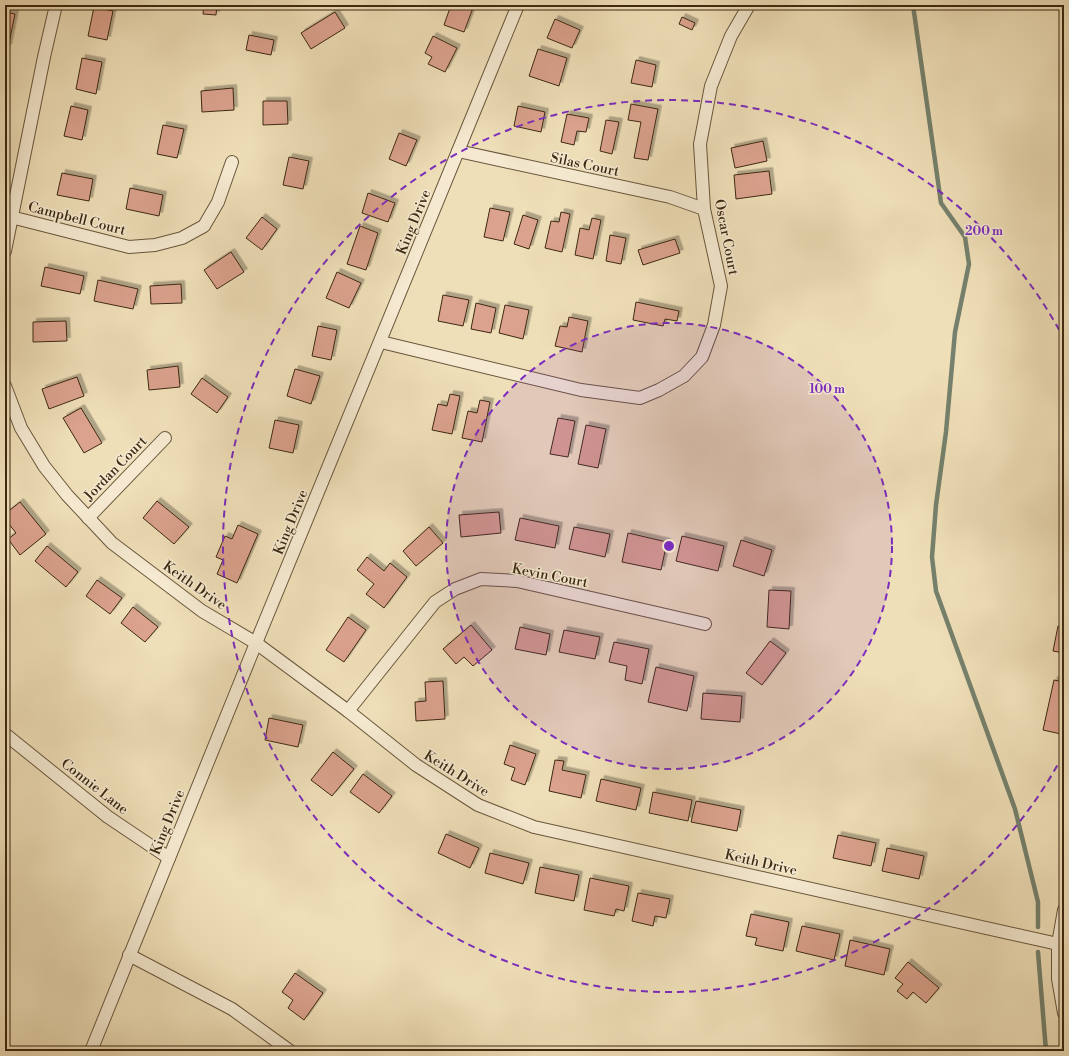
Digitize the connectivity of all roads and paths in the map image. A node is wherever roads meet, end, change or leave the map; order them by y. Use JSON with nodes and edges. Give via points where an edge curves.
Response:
{"nodes":[{"id":1,"x":56,"y":5,"type":"edge"},
{"id":2,"x":518,"y":5,"type":"edge"},
{"id":3,"x":749,"y":5,"type":"edge"},
{"id":4,"x":458,"y":151,"type":"junction"},
{"id":5,"x":232,"y":162,"type":"dead end"},
{"id":6,"x":704,"y":209,"type":"junction"},
{"id":7,"x":11,"y":217,"type":"junction"},
{"id":8,"x":5,"y":250,"type":"edge"},
{"id":9,"x":381,"y":342,"type":"junction"},
{"id":10,"x":5,"y":386,"type":"edge"},
{"id":11,"x":8,"y":405,"type":"edge"},
{"id":12,"x":165,"y":438,"type":"dead end"},
{"id":13,"x":88,"y":518,"type":"junction"},
{"id":14,"x":706,"y":624,"type":"dead end"},
{"id":15,"x":256,"y":644,"type":"junction"},
{"id":16,"x":348,"y":712,"type":"junction"},
{"id":17,"x":5,"y":734,"type":"edge"},
{"id":18,"x":168,"y":858,"type":"junction"},
{"id":19,"x":1064,"y":910,"type":"edge"},
{"id":20,"x":1058,"y":944,"type":"junction"},
{"id":21,"x":129,"y":956,"type":"junction"},
{"id":22,"x":1064,"y":1013,"type":"edge"},
{"id":23,"x":91,"y":1051,"type":"edge"},
{"id":24,"x":290,"y":1051,"type":"edge"}],
"edges":[{"from":1,"to":7,"type":"street"},
{"from":2,"to":4,"type":"street","name":"King Drive"},
{"from":3,"to":6,"type":"street","name":"Oscar Court","via":[[731,36],[711,86],[700,144]]},
{"from":4,"to":6,"type":"street","name":"Silas Court","via":[[670,197]]},
{"from":4,"to":9,"type":"street","name":"King Drive"},
{"from":5,"to":7,"type":"street","name":"Campbell Court","via":[[218,202],[204,226],[182,238],[155,245],[129,247]]},
{"from":6,"to":9,"type":"street","name":"Oscar Court","via":[[721,286],[714,325],[702,357],[684,376],[640,398],[581,390]]},
{"from":7,"to":8,"type":"street"},
{"from":9,"to":15,"type":"street","name":"King Drive"},
{"from":10,"to":11,"type":"street","name":"Keith Drive"},
{"from":11,"to":13,"type":"street","name":"Keith Drive","via":[[44,466]]},
{"from":12,"to":13,"type":"street","name":"Jordan Court"},
{"from":13,"to":15,"type":"street","name":"Keith Drive","via":[[112,543],[202,611]]},
{"from":14,"to":16,"type":"street","name":"Kevin Court","via":[[517,581],[481,579],[455,589],[435,602]]},
{"from":15,"to":16,"type":"street","name":"Keith Drive"},
{"from":15,"to":18,"type":"street","name":"King Drive"},
{"from":16,"to":20,"type":"street","name":"Keith Drive","via":[[416,765],[478,805],[534,827]]},
{"from":17,"to":18,"type":"street","name":"Connie Lane","via":[[108,817]]},
{"from":18,"to":21,"type":"street","name":"King Drive"},
{"from":19,"to":20,"type":"street"},
{"from":20,"to":22,"type":"street","via":[[1058,979]]},
{"from":21,"to":23,"type":"street","name":"King Drive"},
{"from":21,"to":24,"type":"street","via":[[232,1009]]}]}
